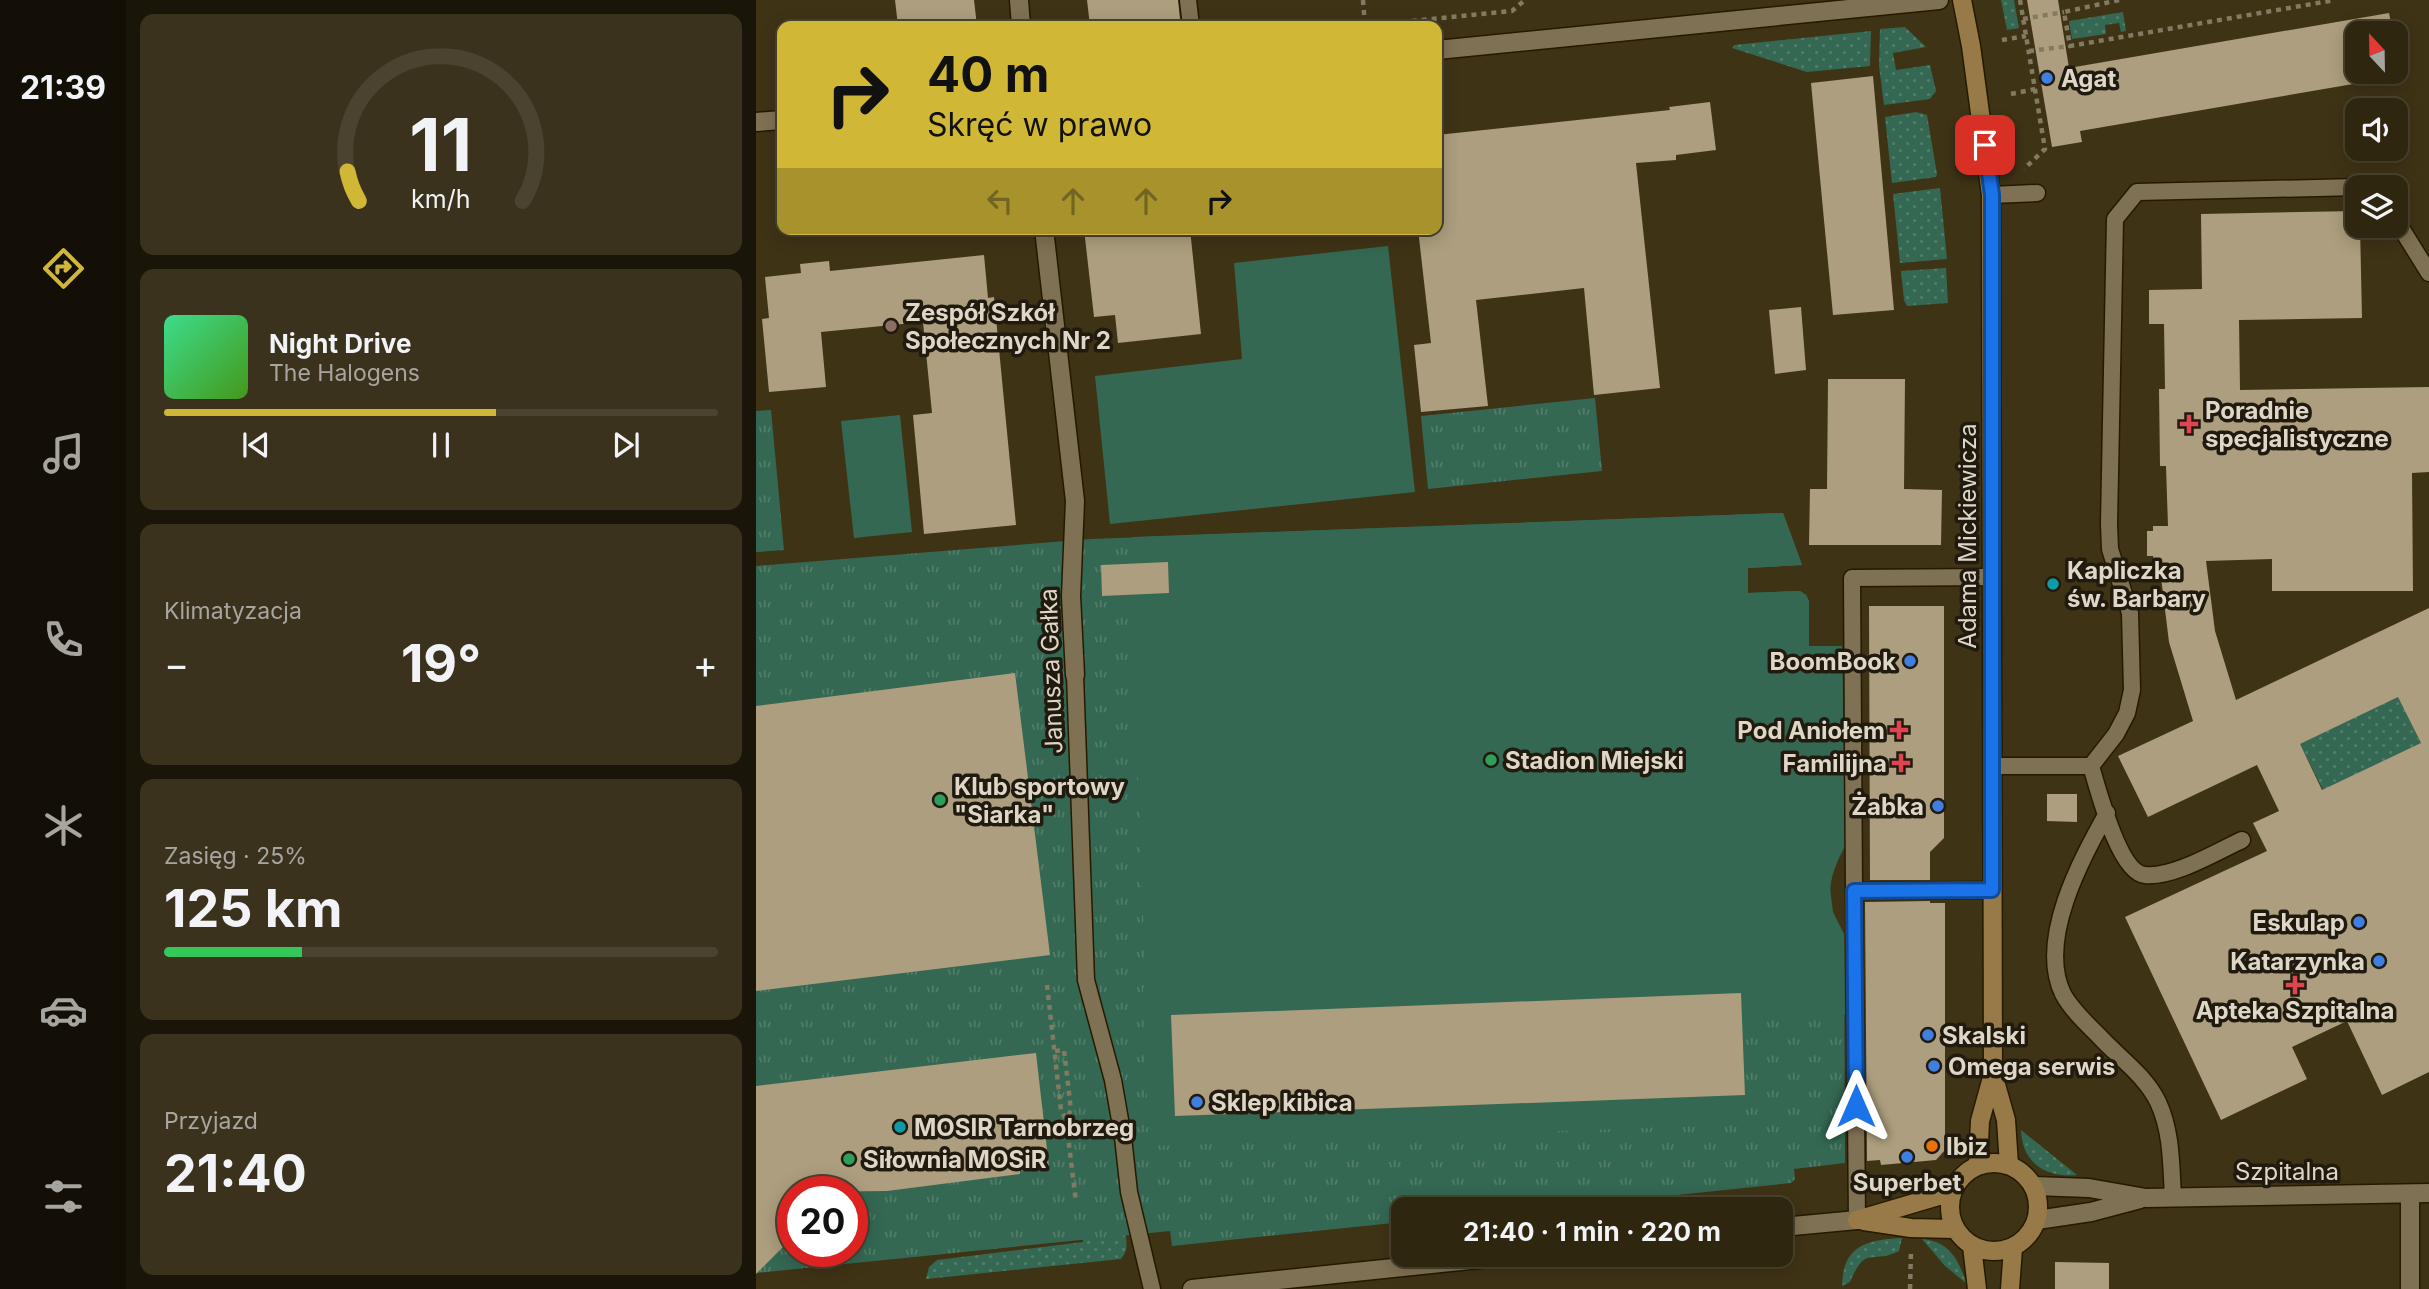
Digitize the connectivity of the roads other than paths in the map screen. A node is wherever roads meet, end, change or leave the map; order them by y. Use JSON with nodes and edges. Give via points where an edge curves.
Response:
{"nodes":[{"id":1,"x":1019,"y":0,"type":"edge"},
{"id":2,"x":1188,"y":0,"type":"edge"},
{"id":3,"x":1939,"y":0,"type":"edge"},
{"id":4,"x":1962,"y":0,"type":"edge"},
{"id":5,"x":1021,"y":21,"type":"edge"},
{"id":6,"x":1190,"y":21,"type":"edge"},
{"id":7,"x":1442,"y":50,"type":"edge"},
{"id":8,"x":777,"y":120,"type":"edge"},
{"id":9,"x":756,"y":122,"type":"edge"},
{"id":10,"x":2345,"y":187,"type":"edge"},
{"id":11,"x":2037,"y":193,"type":"dead end"},
{"id":12,"x":1992,"y":195,"type":"junction"},
{"id":13,"x":1045,"y":235,"type":"edge"},
{"id":14,"x":2407,"y":238,"type":"edge"},
{"id":15,"x":2429,"y":273,"type":"edge"},
{"id":16,"x":1992,"y":577,"type":"junction"},
{"id":17,"x":1075,"y":675,"type":"joint"},
{"id":18,"x":1992,"y":766,"type":"junction"},
{"id":19,"x":2091,"y":766,"type":"junction"},
{"id":20,"x":2106,"y":813,"type":"junction"},
{"id":21,"x":2242,"y":841,"type":"dead end"},
{"id":22,"x":1992,"y":890,"type":"junction"},
{"id":23,"x":1854,"y":891,"type":"junction"},
{"id":24,"x":1993,"y":1074,"type":"junction"},
{"id":25,"x":1979,"y":1165,"type":"junction"},
{"id":26,"x":2009,"y":1165,"type":"junction"},
{"id":27,"x":2034,"y":1186,"type":"junction"},
{"id":28,"x":1952,"y":1192,"type":"junction"},
{"id":29,"x":2410,"y":1194,"type":"junction"},
{"id":30,"x":2429,"y":1194,"type":"edge"},
{"id":31,"x":2173,"y":1197,"type":"junction"},
{"id":32,"x":2146,"y":1198,"type":"junction"},
{"id":33,"x":1857,"y":1220,"type":"junction"},
{"id":34,"x":2037,"y":1220,"type":"junction"},
{"id":35,"x":1793,"y":1226,"type":"edge"},
{"id":36,"x":1955,"y":1229,"type":"junction"},
{"id":37,"x":1972,"y":1246,"type":"junction"},
{"id":38,"x":2013,"y":1248,"type":"junction"},
{"id":39,"x":1403,"y":1267,"type":"edge"},
{"id":40,"x":1152,"y":1289,"type":"edge"},
{"id":41,"x":1192,"y":1289,"type":"edge"},
{"id":42,"x":1978,"y":1289,"type":"edge"},
{"id":43,"x":2010,"y":1289,"type":"edge"},
{"id":44,"x":2410,"y":1289,"type":"edge"}],
"edges":[{"from":1,"to":5,"type":"street"},
{"from":2,"to":6,"type":"lane"},
{"from":3,"to":7,"type":"street"},
{"from":4,"to":12,"type":"street","name":"Adama Mickiewicza"},
{"from":8,"to":9,"type":"street"},
{"from":10,"to":19,"type":"lane","via":[[2137,192],[2115,219],[2109,524],[2110,549],[2130,613],[2132,690],[2116,734]]},
{"from":11,"to":12,"type":"lane"},
{"from":12,"to":16,"type":"street","name":"Adama Mickiewicza"},
{"from":13,"to":17,"type":"street","name":"Janusza Gałka","via":[[1075,501],[1071,596]]},
{"from":14,"to":15,"type":"lane"},
{"from":16,"to":18,"type":"street","name":"Adama Mickiewicza"},
{"from":16,"to":23,"type":"lane","via":[[1852,578]]},
{"from":17,"to":40,"type":"lane","name":"Janusza Gałka","via":[[1086,980],[1113,1080],[1129,1192]]},
{"from":18,"to":19,"type":"lane"},
{"from":18,"to":22,"type":"street","name":"Adama Mickiewicza"},
{"from":19,"to":20,"type":"lane"},
{"from":20,"to":21,"type":"lane","via":[[2122,855],[2132,870],[2144,876],[2168,873]]},
{"from":20,"to":31,"type":"lane","via":[[2067,890],[2056,948],[2057,975],[2073,1008],[2158,1102],[2169,1141]]},
{"from":22,"to":23,"type":"lane"},
{"from":22,"to":24,"type":"street","name":"Adama Mickiewicza"},
{"from":23,"to":33,"type":"lane"},
{"from":24,"to":25,"type":"street","name":"Adama Mickiewicza","via":[[1980,1121]]},
{"from":24,"to":26,"type":"street","name":"Adama Mickiewicza","via":[[2006,1120]]},
{"from":25,"to":26,"type":"street"},
{"from":25,"to":28,"type":"street","via":[[1958,1181]]},
{"from":26,"to":27,"type":"street","via":[[2024,1173]]},
{"from":27,"to":32,"type":"street","name":"Szpitalna","via":[[2089,1188]]},
{"from":27,"to":34,"type":"street"},
{"from":28,"to":33,"type":"street"},
{"from":28,"to":36,"type":"street"},
{"from":29,"to":30,"type":"street","name":"Szpitalna"},
{"from":29,"to":31,"type":"street","name":"Szpitalna"},
{"from":29,"to":44,"type":"street"},
{"from":31,"to":32,"type":"street","name":"Szpitalna"},
{"from":32,"to":34,"type":"street","name":"Szpitalna"},
{"from":33,"to":35,"type":"street"},
{"from":33,"to":36,"type":"street"},
{"from":34,"to":38,"type":"street","via":[[2028,1237]]},
{"from":36,"to":37,"type":"street"},
{"from":37,"to":38,"type":"street","via":[[1992,1252]]},
{"from":37,"to":42,"type":"street"},
{"from":38,"to":43,"type":"street"},
{"from":39,"to":41,"type":"street"}]}
